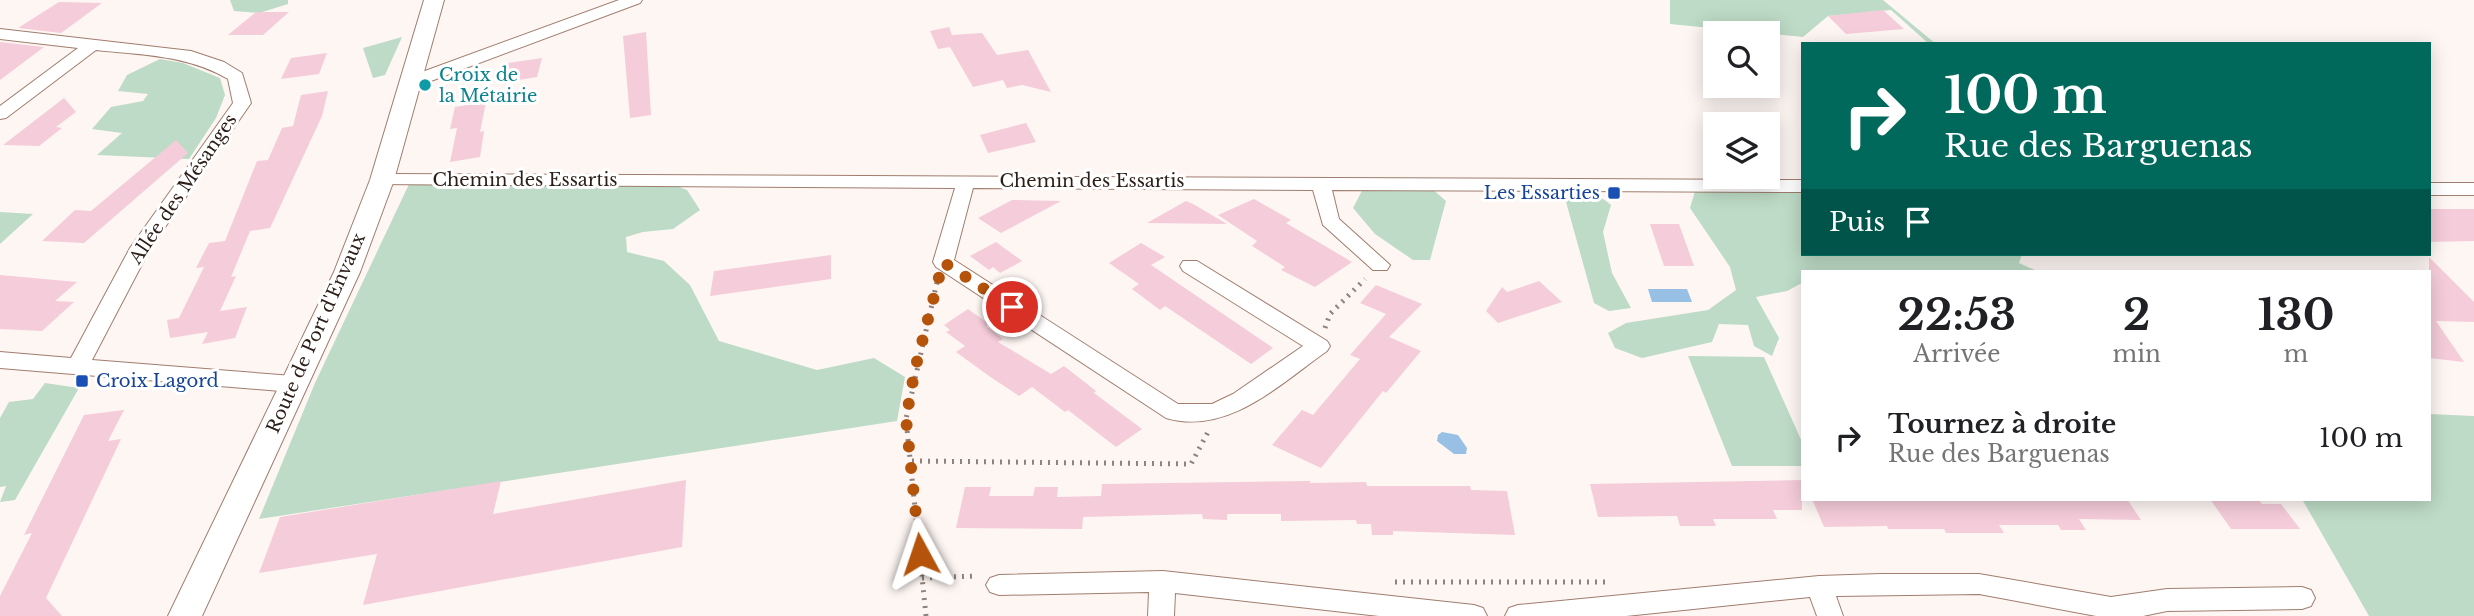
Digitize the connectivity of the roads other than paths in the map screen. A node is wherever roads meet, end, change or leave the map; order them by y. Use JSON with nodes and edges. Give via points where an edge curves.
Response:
{"nodes":[{"id":1,"x":434,"y":0,"type":"edge"},
{"id":2,"x":634,"y":0,"type":"edge"},
{"id":3,"x":0,"y":34,"type":"edge"},
{"id":4,"x":94,"y":44,"type":"junction"},
{"id":5,"x":409,"y":83,"type":"junction"},
{"id":6,"x":0,"y":114,"type":"edge"},
{"id":7,"x":382,"y":180,"type":"junction"},
{"id":8,"x":966,"y":181,"type":"junction"},
{"id":9,"x":1321,"y":183,"type":"junction"},
{"id":10,"x":1801,"y":186,"type":"edge"},
{"id":11,"x":2431,"y":189,"type":"edge"},
{"id":12,"x":2474,"y":190,"type":"edge"},
{"id":13,"x":1380,"y":265,"type":"road end"},
{"id":14,"x":1190,"y":266,"type":"dead end"},
{"id":15,"x":0,"y":360,"type":"edge"},
{"id":16,"x":78,"y":365,"type":"junction"},
{"id":17,"x":293,"y":384,"type":"junction"},
{"id":18,"x":1163,"y":580,"type":"junction"},
{"id":19,"x":999,"y":585,"type":"dead end"},
{"id":20,"x":1819,"y":586,"type":"junction"},
{"id":21,"x":2302,"y":598,"type":"dead end"},
{"id":22,"x":2120,"y":612,"type":"edge"},
{"id":23,"x":185,"y":616,"type":"edge"},
{"id":24,"x":1161,"y":616,"type":"edge"},
{"id":25,"x":1474,"y":616,"type":"edge"},
{"id":26,"x":1518,"y":616,"type":"edge"},
{"id":27,"x":1830,"y":616,"type":"edge"}],
"edges":[{"from":1,"to":5,"type":"street","name":"Route de Port d'Envaux"},
{"from":2,"to":5,"type":"street"},
{"from":3,"to":4,"type":"street","name":"Allée des Mésanges"},
{"from":4,"to":6,"type":"street"},
{"from":4,"to":16,"type":"street","name":"Allée des Mésanges","via":[[209,62],[236,77],[242,103],[140,248]]},
{"from":5,"to":7,"type":"street","name":"Route de Port d'Envaux"},
{"from":7,"to":8,"type":"street","name":"Chemin des Essartis"},
{"from":7,"to":17,"type":"street","name":"Route de Port d'Envaux","via":[[347,272]]},
{"from":8,"to":9,"type":"street","name":"Chemin des Essartis"},
{"from":8,"to":14,"type":"street","via":[[943,262],[1174,412],[1220,410],[1319,346]]},
{"from":9,"to":10,"type":"street","name":"Chemin des Essartis"},
{"from":9,"to":13,"type":"street","via":[[1330,221]]},
{"from":11,"to":12,"type":"street"},
{"from":15,"to":16,"type":"street"},
{"from":16,"to":17,"type":"street"},
{"from":17,"to":23,"type":"street","name":"Route de Port d'Envaux"},
{"from":18,"to":19,"type":"street"},
{"from":18,"to":24,"type":"street"},
{"from":18,"to":25,"type":"street"},
{"from":20,"to":22,"type":"street","via":[[1979,584]]},
{"from":20,"to":26,"type":"street"},
{"from":20,"to":27,"type":"street"},
{"from":21,"to":22,"type":"street","via":[[2167,600]]}]}
